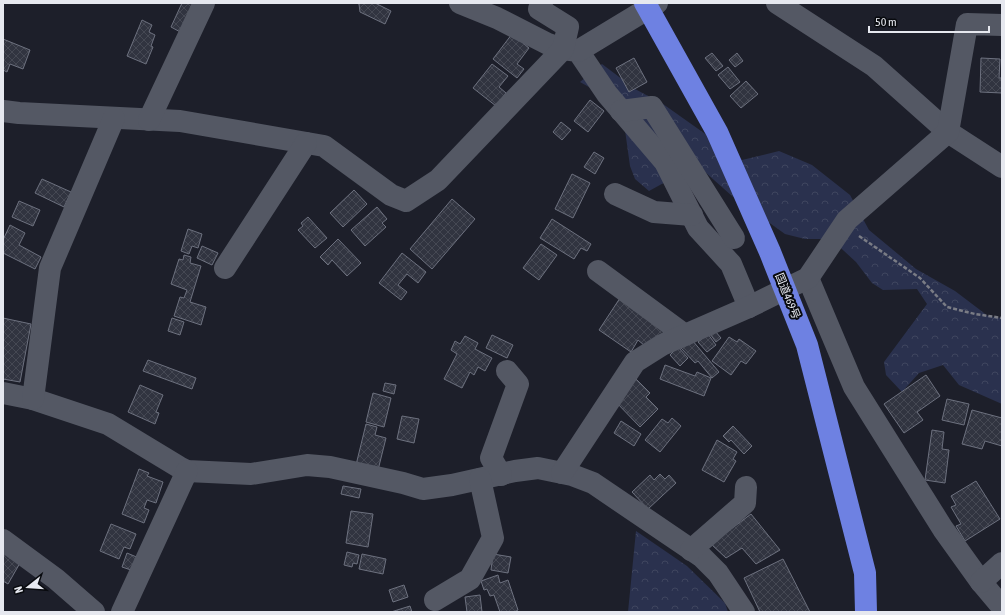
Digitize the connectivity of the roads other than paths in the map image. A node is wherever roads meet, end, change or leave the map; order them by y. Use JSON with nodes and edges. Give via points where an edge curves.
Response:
{"nodes":[{"id":1,"x":204,"y":3,"type":"edge"},
{"id":2,"x":460,"y":3,"type":"edge"},
{"id":3,"x":542,"y":3,"type":"edge"},
{"id":4,"x":777,"y":3,"type":"edge"},
{"id":5,"x":650,"y":5,"type":"edge"},
{"id":6,"x":1002,"y":25,"type":"edge"},
{"id":7,"x":570,"y":50,"type":"junction"},
{"id":8,"x":3,"y":111,"type":"edge"},
{"id":9,"x":621,"y":111,"type":"junction"},
{"id":10,"x":114,"y":118,"type":"junction"},
{"id":11,"x":149,"y":120,"type":"junction"},
{"id":12,"x":948,"y":132,"type":"junction"},
{"id":13,"x":306,"y":143,"type":"junction"},
{"id":14,"x":1002,"y":167,"type":"edge"},
{"id":15,"x":615,"y":194,"type":"dead end"},
{"id":16,"x":692,"y":215,"type":"junction"},
{"id":17,"x":734,"y":238,"type":"dead end"},
{"id":18,"x":225,"y":268,"type":"dead end"},
{"id":19,"x":598,"y":271,"type":"dead end"},
{"id":20,"x":808,"y":278,"type":"junction"},
{"id":21,"x":786,"y":289,"type":"junction"},
{"id":22,"x":749,"y":307,"type":"junction"},
{"id":23,"x":685,"y":334,"type":"junction"},
{"id":24,"x":507,"y":371,"type":"dead end"},
{"id":25,"x":3,"y":393,"type":"edge"},
{"id":26,"x":33,"y":399,"type":"junction"},
{"id":27,"x":187,"y":471,"type":"junction"},
{"id":28,"x":562,"y":473,"type":"junction"},
{"id":29,"x":501,"y":475,"type":"junction"},
{"id":30,"x":480,"y":479,"type":"junction"},
{"id":31,"x":746,"y":487,"type":"dead end"},
{"id":32,"x":3,"y":540,"type":"edge"},
{"id":33,"x":691,"y":550,"type":"junction"},
{"id":34,"x":1002,"y":563,"type":"edge"},
{"id":35,"x":981,"y":582,"type":"junction"},
{"id":36,"x":435,"y":600,"type":"dead end"},
{"id":37,"x":1002,"y":606,"type":"edge"},
{"id":38,"x":94,"y":612,"type":"edge"},
{"id":39,"x":122,"y":612,"type":"edge"},
{"id":40,"x":744,"y":612,"type":"edge"},
{"id":41,"x":866,"y":612,"type":"edge"}],
"edges":[{"from":1,"to":11,"type":"street"},
{"from":2,"to":7,"type":"street","via":[[497,18],[548,44]]},
{"from":3,"to":7,"type":"street","via":[[540,9],[568,27]]},
{"from":4,"to":12,"type":"street","via":[[874,66]]},
{"from":5,"to":7,"type":"street"},
{"from":5,"to":21,"type":"highway","name":"国道469号","via":[[717,132]]},
{"from":6,"to":12,"type":"street","via":[[966,24]]},
{"from":7,"to":9,"type":"street"},
{"from":7,"to":13,"type":"street","via":[[438,180],[406,201],[391,195],[324,146]]},
{"from":8,"to":10,"type":"street"},
{"from":9,"to":16,"type":"street","via":[[665,162]]},
{"from":9,"to":17,"type":"street","via":[[652,107]]},
{"from":10,"to":11,"type":"street"},
{"from":10,"to":26,"type":"street","via":[[50,268]]},
{"from":11,"to":13,"type":"street","via":[[180,121]]},
{"from":12,"to":14,"type":"street"},
{"from":12,"to":20,"type":"street","via":[[847,220]]},
{"from":13,"to":18,"type":"street"},
{"from":15,"to":16,"type":"street","via":[[654,212]]},
{"from":16,"to":22,"type":"street","via":[[698,228],[731,264]]},
{"from":19,"to":23,"type":"street"},
{"from":20,"to":21,"type":"street"},
{"from":20,"to":35,"type":"street","via":[[854,386],[943,529]]},
{"from":21,"to":22,"type":"street"},
{"from":21,"to":41,"type":"highway","name":"国道469号","via":[[807,345],[865,573]]},
{"from":22,"to":23,"type":"street"},
{"from":23,"to":28,"type":"street","via":[[635,362]]},
{"from":24,"to":29,"type":"street","via":[[518,384],[491,458]]},
{"from":25,"to":26,"type":"street"},
{"from":26,"to":27,"type":"street","via":[[108,424]]},
{"from":27,"to":30,"type":"street","via":[[251,474],[315,466],[381,478],[422,490]]},
{"from":27,"to":39,"type":"street"},
{"from":28,"to":29,"type":"street","via":[[538,468]]},
{"from":28,"to":33,"type":"street","via":[[572,474],[593,483]]},
{"from":29,"to":30,"type":"street"},
{"from":30,"to":36,"type":"street","via":[[493,538],[470,579]]},
{"from":31,"to":33,"type":"street","via":[[745,503]]},
{"from":32,"to":38,"type":"street","via":[[56,579]]},
{"from":33,"to":40,"type":"street","via":[[718,573]]},
{"from":34,"to":35,"type":"street"},
{"from":35,"to":37,"type":"street"}]}
